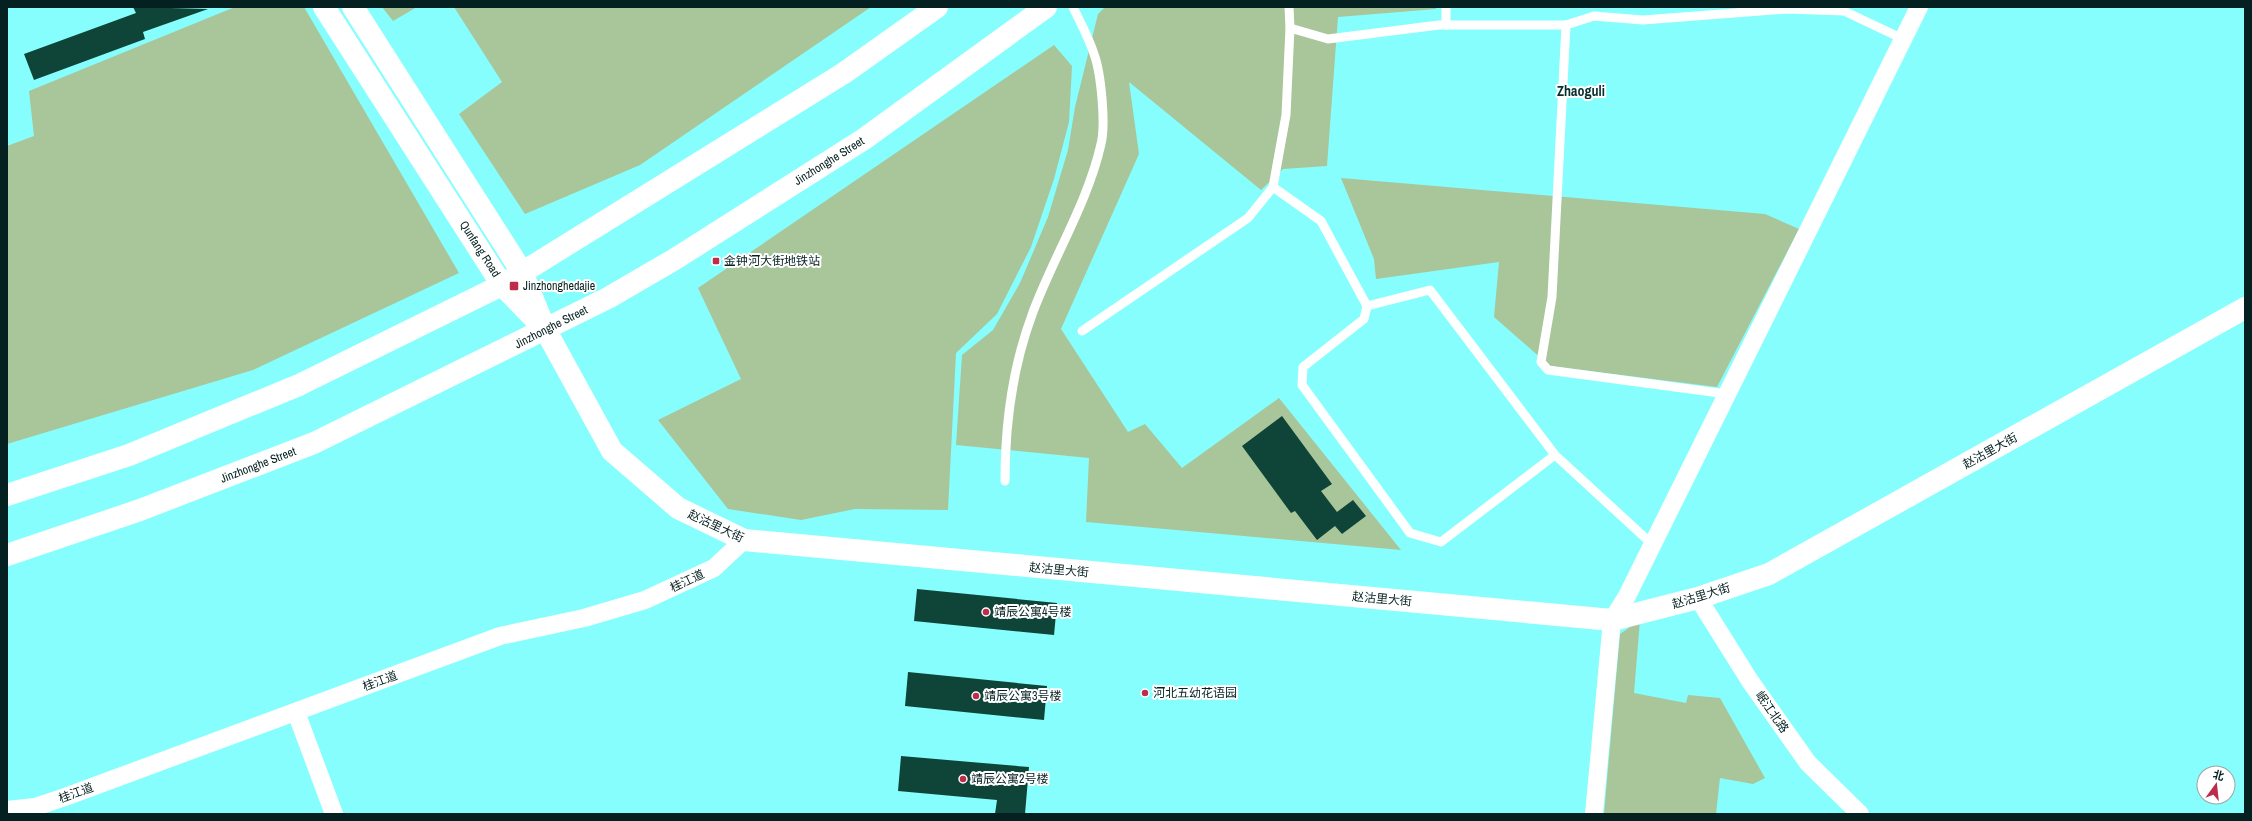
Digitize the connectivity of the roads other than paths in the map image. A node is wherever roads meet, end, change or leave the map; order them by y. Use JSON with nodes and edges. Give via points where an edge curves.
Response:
{"nodes":[{"id":1,"x":324,"y":7,"type":"edge"},
{"id":2,"x":353,"y":7,"type":"edge"},
{"id":3,"x":937,"y":7,"type":"edge"},
{"id":4,"x":1046,"y":7,"type":"edge"},
{"id":5,"x":1073,"y":7,"type":"edge"},
{"id":6,"x":1289,"y":7,"type":"edge"},
{"id":7,"x":1446,"y":7,"type":"edge"},
{"id":8,"x":1919,"y":7,"type":"edge"},
{"id":9,"x":1566,"y":24,"type":"junction"},
{"id":10,"x":1446,"y":25,"type":"junction"},
{"id":11,"x":1290,"y":28,"type":"junction"},
{"id":12,"x":1903,"y":39,"type":"junction"},
{"id":13,"x":1273,"y":187,"type":"junction"},
{"id":14,"x":522,"y":272,"type":"junction"},
{"id":15,"x":502,"y":285,"type":"junction"},
{"id":16,"x":1367,"y":306,"type":"junction"},
{"id":17,"x":2245,"y":308,"type":"edge"},
{"id":18,"x":545,"y":329,"type":"junction"},
{"id":19,"x":1082,"y":331,"type":"dead end"},
{"id":20,"x":1727,"y":394,"type":"junction"},
{"id":21,"x":1555,"y":455,"type":"junction"},
{"id":22,"x":1005,"y":481,"type":"dead end"},
{"id":23,"x":7,"y":496,"type":"edge"},
{"id":24,"x":744,"y":540,"type":"junction"},
{"id":25,"x":1652,"y":545,"type":"junction"},
{"id":26,"x":7,"y":555,"type":"edge"},
{"id":27,"x":1698,"y":598,"type":"junction"},
{"id":28,"x":1612,"y":620,"type":"junction"},
{"id":29,"x":296,"y":712,"type":"junction"},
{"id":30,"x":7,"y":810,"type":"edge"},
{"id":31,"x":334,"y":814,"type":"edge"},
{"id":32,"x":1594,"y":814,"type":"edge"},
{"id":33,"x":1860,"y":814,"type":"edge"}],
"edges":[{"from":1,"to":15,"type":"street","name":"Qunfang Road"},
{"from":2,"to":14,"type":"street","name":"Qunfang Road"},
{"from":3,"to":14,"type":"street","via":[[844,73]]},
{"from":4,"to":18,"type":"street","name":"Jinzhonghe Street","via":[[864,139],[675,259],[608,298]]},
{"from":5,"to":22,"type":"lane","via":[[1095,55],[1102,95],[1102,143],[1069,230],[1033,313],[1020,355],[1010,406]]},
{"from":6,"to":11,"type":"lane"},
{"from":7,"to":10,"type":"lane"},
{"from":8,"to":12,"type":"street"},
{"from":9,"to":10,"type":"lane"},
{"from":9,"to":12,"type":"lane","via":[[1594,16],[1643,20],[1786,9],[1844,11]]},
{"from":9,"to":20,"type":"lane","via":[[1552,297],[1540,362],[1548,370]]},
{"from":10,"to":11,"type":"lane","via":[[1328,39]]},
{"from":11,"to":13,"type":"lane","via":[[1286,115]]},
{"from":12,"to":20,"type":"street"},
{"from":13,"to":16,"type":"lane","via":[[1321,221]]},
{"from":13,"to":19,"type":"lane","via":[[1248,218]]},
{"from":14,"to":15,"type":"street"},
{"from":14,"to":18,"type":"street","name":"Qunfang Road"},
{"from":15,"to":18,"type":"street","name":"Qunfang Road"},
{"from":15,"to":23,"type":"street","via":[[299,385],[129,455]]},
{"from":16,"to":21,"type":"lane","via":[[1430,290]]},
{"from":16,"to":21,"type":"lane","via":[[1364,319],[1303,367],[1302,385],[1410,533],[1441,542]]},
{"from":17,"to":27,"type":"street","name":"赵沽里大街","via":[[1769,574]]},
{"from":18,"to":24,"type":"street","name":"赵沽里大街","via":[[612,451],[678,508]]},
{"from":18,"to":26,"type":"street","name":"Jinzhonghe Street","via":[[314,443],[140,510]]},
{"from":20,"to":25,"type":"street"},
{"from":21,"to":25,"type":"lane"},
{"from":24,"to":28,"type":"street","name":"赵沽里大街"},
{"from":24,"to":29,"type":"street","name":"桂江道","via":[[714,568],[646,600],[584,618],[500,636]]},
{"from":25,"to":28,"type":"street"},
{"from":27,"to":28,"type":"street","name":"赵沽里大街"},
{"from":27,"to":33,"type":"street","name":"岷江北路","via":[[1750,680],[1808,763]]},
{"from":28,"to":32,"type":"street"},
{"from":29,"to":30,"type":"street","name":"桂江道","via":[[35,807]]},
{"from":29,"to":31,"type":"street"}]}
